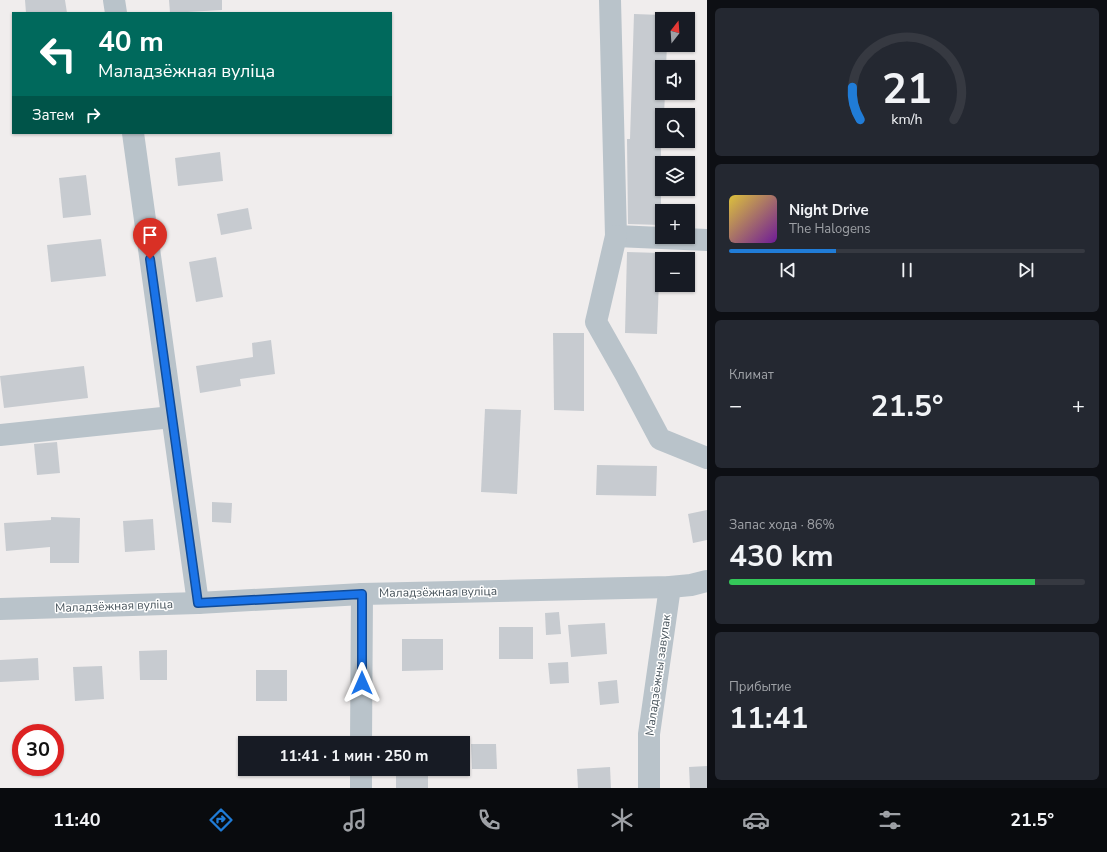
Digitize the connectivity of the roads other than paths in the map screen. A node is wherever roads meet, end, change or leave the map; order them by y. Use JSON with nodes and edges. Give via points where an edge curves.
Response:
{"nodes":[{"id":1,"x":114,"y":0,"type":"edge"},
{"id":2,"x":610,"y":0,"type":"edge"},
{"id":3,"x":116,"y":12,"type":"edge"},
{"id":4,"x":133,"y":134,"type":"edge"},
{"id":5,"x":616,"y":236,"type":"junction"},
{"id":6,"x":707,"y":240,"type":"edge"},
{"id":7,"x":172,"y":416,"type":"junction"},
{"id":8,"x":0,"y":435,"type":"edge"},
{"id":9,"x":707,"y":458,"type":"edge"},
{"id":10,"x":707,"y":581,"type":"edge"},
{"id":11,"x":670,"y":587,"type":"junction"},
{"id":12,"x":362,"y":594,"type":"junction"},
{"id":13,"x":198,"y":603,"type":"junction"},
{"id":14,"x":0,"y":609,"type":"edge"},
{"id":15,"x":361,"y":736,"type":"edge"},
{"id":16,"x":361,"y":776,"type":"edge"},
{"id":17,"x":361,"y":788,"type":"edge"},
{"id":18,"x":649,"y":788,"type":"edge"}],
"edges":[{"from":1,"to":3,"type":"street"},
{"from":2,"to":5,"type":"street"},
{"from":4,"to":7,"type":"street"},
{"from":5,"to":6,"type":"street"},
{"from":5,"to":9,"type":"street","via":[[596,322],[660,439]]},
{"from":7,"to":8,"type":"street"},
{"from":7,"to":13,"type":"street"},
{"from":10,"to":11,"type":"street","name":"Маладзёжная вуліца"},
{"from":11,"to":12,"type":"street","name":"Маладзёжная вуліца"},
{"from":11,"to":18,"type":"street","name":"Маладзёжны завулак","via":[[649,734]]},
{"from":12,"to":13,"type":"street","name":"Маладзёжная вуліца"},
{"from":12,"to":15,"type":"street"},
{"from":13,"to":14,"type":"street","name":"Маладзёжная вуліца"},
{"from":16,"to":17,"type":"street"}]}
